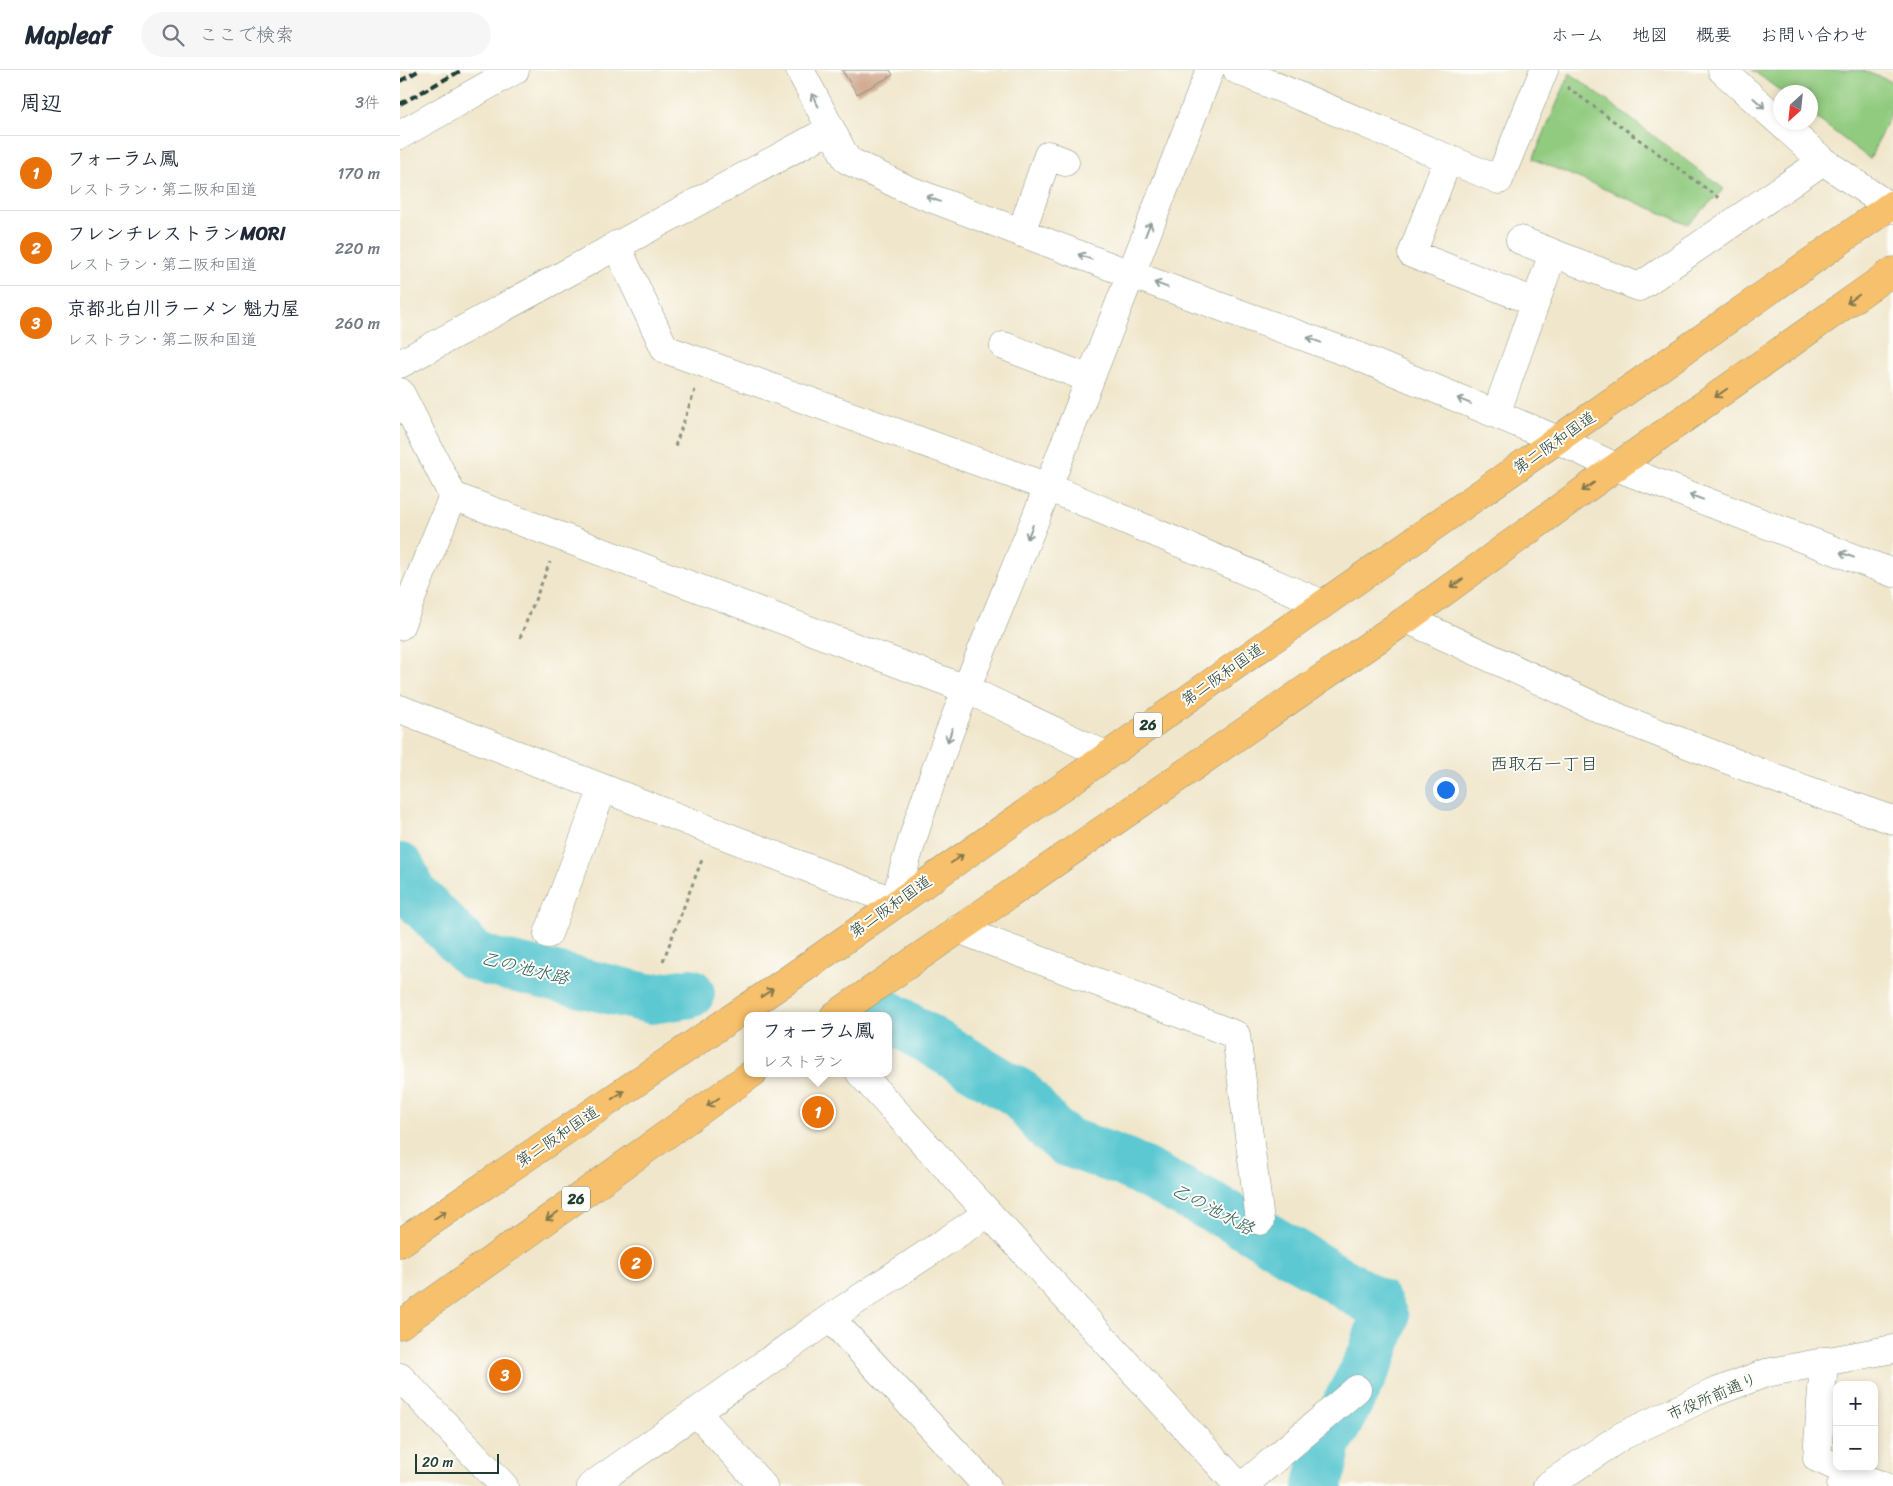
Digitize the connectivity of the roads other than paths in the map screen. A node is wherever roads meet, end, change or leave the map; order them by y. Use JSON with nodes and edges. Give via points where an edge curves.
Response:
{"nodes":[{"id":1,"x":515,"y":70,"type":"edge"},
{"id":2,"x":800,"y":70,"type":"edge"},
{"id":3,"x":1210,"y":70,"type":"edge"},
{"id":4,"x":1237,"y":70,"type":"edge"},
{"id":5,"x":1722,"y":70,"type":"edge"},
{"id":6,"x":1552,"y":76,"type":"edge"},
{"id":7,"x":831,"y":129,"type":"junction"},
{"id":8,"x":400,"y":136,"type":"edge"},
{"id":9,"x":1048,"y":155,"type":"dead end"},
{"id":10,"x":1448,"y":159,"type":"junction"},
{"id":11,"x":1823,"y":161,"type":"junction"},
{"id":12,"x":1892,"y":206,"type":"edge"},
{"id":13,"x":1021,"y":233,"type":"junction"},
{"id":14,"x":1520,"y":240,"type":"dead end"},
{"id":15,"x":616,"y":245,"type":"junction"},
{"id":16,"x":1553,"y":253,"type":"junction"},
{"id":17,"x":1893,"y":270,"type":"edge"},
{"id":18,"x":1130,"y":274,"type":"junction"},
{"id":19,"x":1535,"y":302,"type":"junction"},
{"id":20,"x":1004,"y":346,"type":"dead end"},
{"id":21,"x":400,"y":364,"type":"edge"},
{"id":22,"x":1090,"y":379,"type":"junction"},
{"id":23,"x":400,"y":392,"type":"edge"},
{"id":24,"x":1496,"y":414,"type":"junction"},
{"id":25,"x":1558,"y":440,"type":"junction"},
{"id":26,"x":1616,"y":467,"type":"junction"},
{"id":27,"x":1048,"y":487,"type":"junction"},
{"id":28,"x":453,"y":496,"type":"junction"},
{"id":29,"x":1893,"y":573,"type":"edge"},
{"id":30,"x":407,"y":591,"type":"edge"},
{"id":31,"x":1322,"y":604,"type":"junction"},
{"id":32,"x":1407,"y":619,"type":"junction"},
{"id":33,"x":400,"y":626,"type":"edge"},
{"id":34,"x":966,"y":689,"type":"junction"},
{"id":35,"x":400,"y":709,"type":"edge"},
{"id":36,"x":1105,"y":755,"type":"junction"},
{"id":37,"x":602,"y":788,"type":"junction"},
{"id":38,"x":1893,"y":820,"type":"edge"},
{"id":39,"x":895,"y":902,"type":"junction"},
{"id":40,"x":958,"y":929,"type":"junction"},
{"id":41,"x":548,"y":934,"type":"dead end"},
{"id":42,"x":840,"y":1012,"type":"edge"},
{"id":43,"x":747,"y":1077,"type":"edge"},
{"id":44,"x":864,"y":1077,"type":"edge"},
{"id":45,"x":987,"y":1214,"type":"junction"},
{"id":46,"x":1260,"y":1220,"type":"dead end"},
{"id":47,"x":400,"y":1243,"type":"edge"},
{"id":48,"x":830,"y":1318,"type":"junction"},
{"id":49,"x":400,"y":1325,"type":"edge"},
{"id":50,"x":1893,"y":1349,"type":"edge"},
{"id":51,"x":1824,"y":1361,"type":"junction"},
{"id":52,"x":400,"y":1377,"type":"edge"},
{"id":53,"x":1356,"y":1389,"type":"dead end"},
{"id":54,"x":696,"y":1412,"type":"junction"},
{"id":55,"x":1846,"y":1480,"type":"edge"},
{"id":56,"x":504,"y":1486,"type":"edge"},
{"id":57,"x":591,"y":1486,"type":"edge"},
{"id":58,"x":764,"y":1486,"type":"edge"},
{"id":59,"x":987,"y":1486,"type":"edge"},
{"id":60,"x":1241,"y":1486,"type":"edge"},
{"id":61,"x":1547,"y":1486,"type":"edge"},
{"id":62,"x":1883,"y":1486,"type":"edge"}],
"edges":[{"from":1,"to":8,"type":"street"},
{"from":7,"to":2,"type":"street","one_way":true},
{"from":18,"to":3,"type":"street","one_way":true},
{"from":4,"to":10,"type":"street"},
{"from":5,"to":11,"type":"street","one_way":true},
{"from":6,"to":10,"type":"street","via":[[1499,180]]},
{"from":13,"to":7,"type":"street","one_way":true,"via":[[907,189],[847,160]]},
{"from":7,"to":15,"type":"street"},
{"from":9,"to":13,"type":"street"},
{"from":10,"to":19,"type":"street","via":[[1412,254]]},
{"from":11,"to":12,"type":"street"},
{"from":11,"to":16,"type":"street","via":[[1639,287]]},
{"from":12,"to":25,"type":"highway","name":"第二阪和国道","number":"26"},
{"from":18,"to":13,"type":"street","one_way":true},
{"from":14,"to":16,"type":"street"},
{"from":15,"to":21,"type":"street"},
{"from":15,"to":27,"type":"street","via":[[665,349]]},
{"from":16,"to":19,"type":"street"},
{"from":17,"to":26,"type":"highway","one_way":true},
{"from":18,"to":22,"type":"street"},
{"from":24,"to":18,"type":"street","one_way":true,"via":[[1352,354]]},
{"from":19,"to":24,"type":"street"},
{"from":20,"to":22,"type":"street"},
{"from":22,"to":27,"type":"street"},
{"from":23,"to":28,"type":"street"},
{"from":24,"to":25,"type":"street"},
{"from":25,"to":26,"type":"street"},
{"from":25,"to":31,"type":"highway","name":"第二阪和国道","number":"26"},
{"from":29,"to":26,"type":"street","one_way":true},
{"from":26,"to":32,"type":"highway","one_way":true},
{"from":27,"to":31,"type":"street"},
{"from":27,"to":34,"type":"street","one_way":true},
{"from":28,"to":30,"type":"street"},
{"from":28,"to":34,"type":"street"},
{"from":30,"to":33,"type":"street"},
{"from":31,"to":36,"type":"highway","name":"第二阪和国道","number":"26"},
{"from":32,"to":38,"type":"street","via":[[1620,718]]},
{"from":32,"to":40,"type":"highway"},
{"from":34,"to":36,"type":"street"},
{"from":34,"to":39,"type":"street","one_way":true,"via":[[906,860]]},
{"from":35,"to":37,"type":"street"},
{"from":39,"to":36,"type":"highway","name":"第二阪和国道","number":"26","one_way":true},
{"from":37,"to":39,"type":"street"},
{"from":37,"to":41,"type":"street"},
{"from":47,"to":39,"type":"highway","name":"第二阪和国道","number":"26","one_way":true},
{"from":40,"to":42,"type":"highway"},
{"from":40,"to":46,"type":"street","via":[[1236,1035]]},
{"from":43,"to":49,"type":"highway","number":"26","one_way":true},
{"from":44,"to":45,"type":"street"},
{"from":45,"to":48,"type":"street"},
{"from":45,"to":60,"type":"street"},
{"from":48,"to":54,"type":"street"},
{"from":48,"to":59,"type":"street"},
{"from":50,"to":51,"type":"street","name":"市役所前通り"},
{"from":51,"to":55,"type":"street","via":[[1817,1458]]},
{"from":51,"to":61,"type":"street","name":"市役所前通り","via":[[1766,1373],[1714,1393],[1622,1436]]},
{"from":52,"to":56,"type":"street"},
{"from":53,"to":60,"type":"street"},
{"from":54,"to":57,"type":"street"},
{"from":54,"to":58,"type":"street"},
{"from":55,"to":62,"type":"street"}]}
